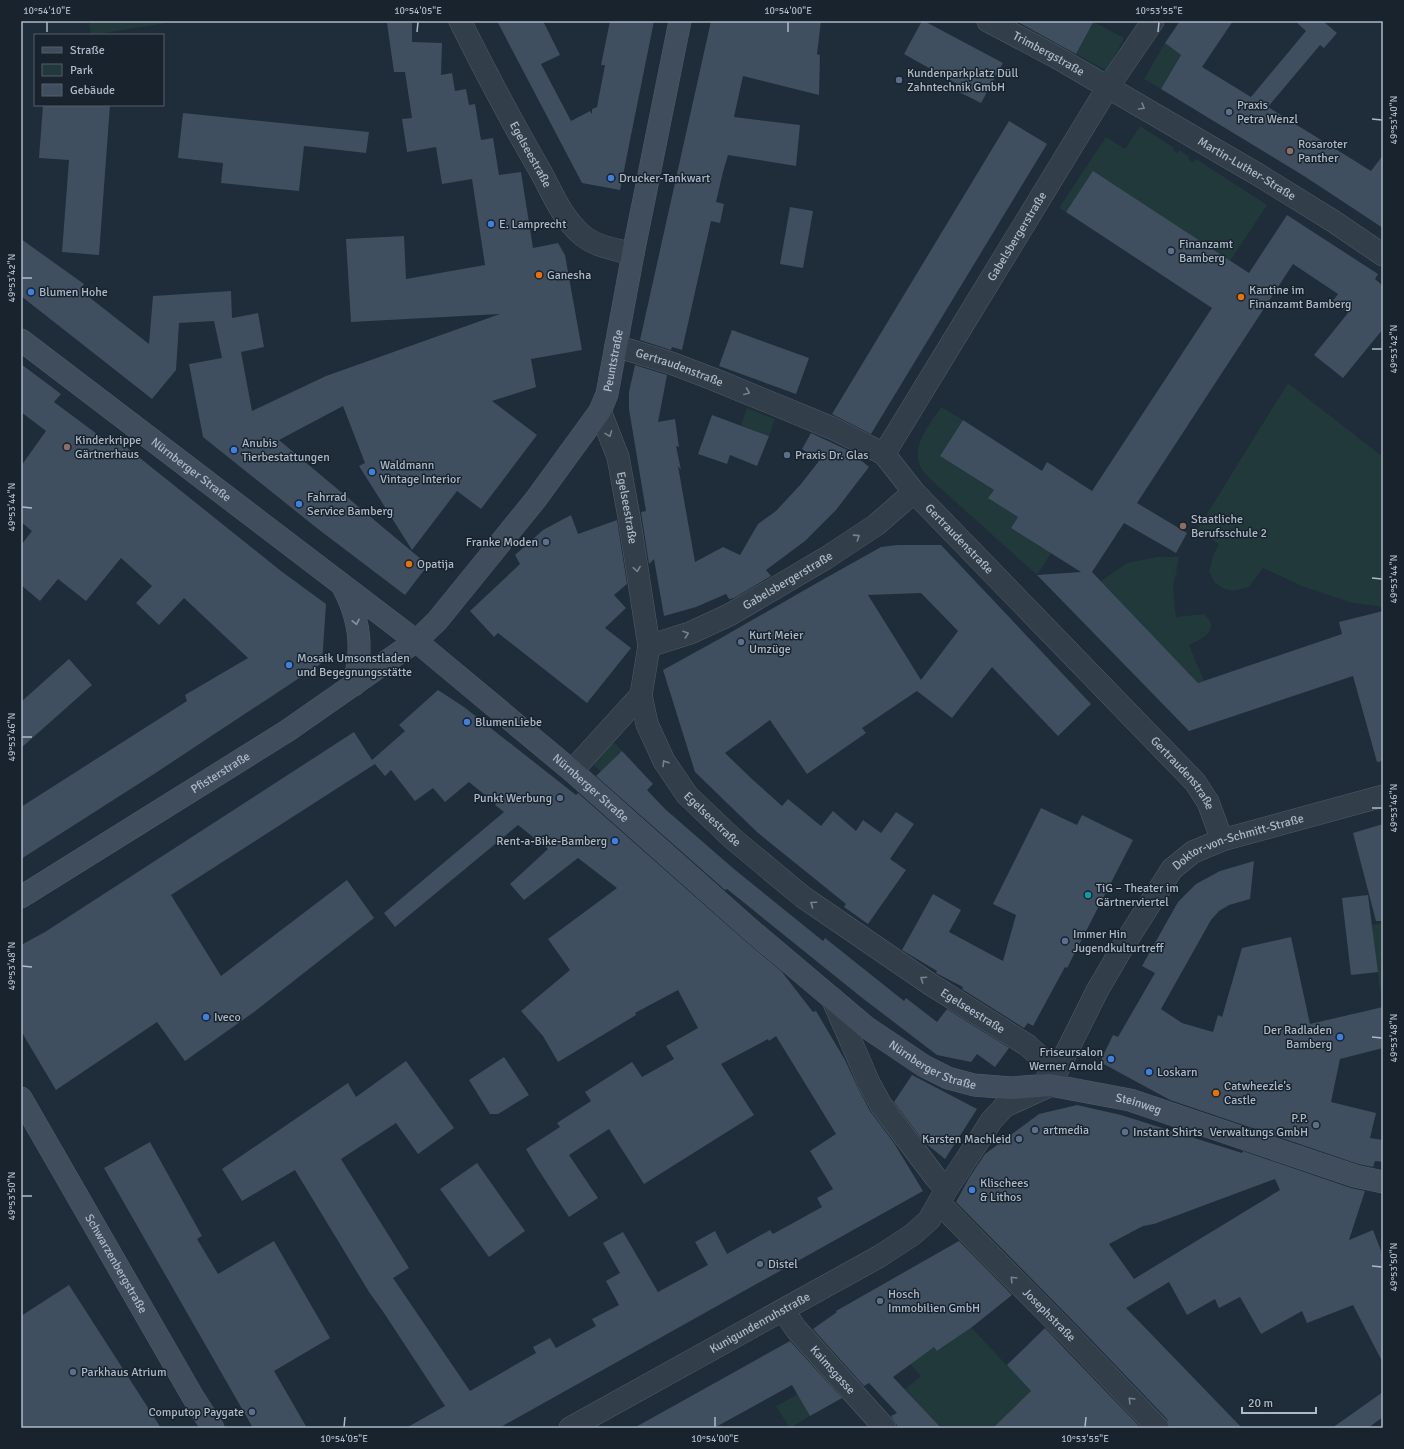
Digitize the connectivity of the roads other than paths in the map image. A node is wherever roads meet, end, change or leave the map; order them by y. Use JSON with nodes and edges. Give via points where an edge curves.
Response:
{"nodes":[{"id":1,"x":460,"y":21,"type":"edge"},
{"id":2,"x":680,"y":21,"type":"edge"},
{"id":3,"x":988,"y":21,"type":"edge"},
{"id":4,"x":1153,"y":21,"type":"edge"},
{"id":5,"x":1108,"y":87,"type":"junction"},
{"id":6,"x":1382,"y":251,"type":"edge"},
{"id":7,"x":633,"y":254,"type":"junction"},
{"id":8,"x":21,"y":340,"type":"edge"},
{"id":9,"x":616,"y":346,"type":"junction"},
{"id":10,"x":600,"y":411,"type":"junction"},
{"id":11,"x":884,"y":454,"type":"junction"},
{"id":12,"x":914,"y":492,"type":"junction"},
{"id":13,"x":343,"y":586,"type":"junction"},
{"id":14,"x":416,"y":641,"type":"junction"},
{"id":15,"x":649,"y":646,"type":"junction"},
{"id":16,"x":354,"y":685,"type":"junction"},
{"id":17,"x":641,"y":695,"type":"junction"},
{"id":18,"x":572,"y":770,"type":"junction"},
{"id":19,"x":1383,"y":796,"type":"edge"},
{"id":20,"x":1222,"y":840,"type":"junction"},
{"id":21,"x":21,"y":897,"type":"edge"},
{"id":22,"x":832,"y":998,"type":"junction"},
{"id":23,"x":1050,"y":1086,"type":"junction"},
{"id":24,"x":21,"y":1098,"type":"edge"},
{"id":25,"x":1383,"y":1182,"type":"edge"},
{"id":26,"x":942,"y":1196,"type":"junction"},
{"id":27,"x":783,"y":1310,"type":"junction"},
{"id":28,"x":213,"y":1428,"type":"edge"},
{"id":29,"x":570,"y":1428,"type":"edge"},
{"id":30,"x":885,"y":1428,"type":"edge"},
{"id":31,"x":1158,"y":1428,"type":"edge"}],
"edges":[{"from":1,"to":7,"type":"street","name":"Egelseestraße","via":[[509,118],[573,226],[597,244]]},
{"from":2,"to":7,"type":"street","name":"Peuntstraße"},
{"from":3,"to":5,"type":"street","name":"Trimbergstraße"},
{"from":4,"to":5,"type":"street","name":"Gabelsbergerstraße"},
{"from":5,"to":6,"type":"street","name":"Martin-Luther-Straße","one_way":true},
{"from":5,"to":11,"type":"street","name":"Gabelsbergerstraße"},
{"from":7,"to":9,"type":"street","name":"Peuntstraße"},
{"from":8,"to":13,"type":"street","name":"Nürnberger Straße"},
{"from":9,"to":10,"type":"street","name":"Peuntstraße","via":[[607,394]]},
{"from":9,"to":11,"type":"street","name":"Gertraudenstraße","one_way":true,"via":[[713,379],[832,428]]},
{"from":10,"to":14,"type":"street","name":"Peuntstraße","via":[[536,499],[437,621]]},
{"from":10,"to":15,"type":"street","name":"Egelseestraße","one_way":true,"via":[[618,457]]},
{"from":11,"to":12,"type":"street","name":"Gertraudenstraße"},
{"from":15,"to":12,"type":"street","name":"Gabelsbergerstraße","one_way":true,"via":[[690,633],[748,604],[876,525]]},
{"from":12,"to":20,"type":"street","name":"Gertraudenstraße","via":[[1195,782],[1208,802]]},
{"from":13,"to":14,"type":"street","name":"Nürnberger Straße"},
{"from":13,"to":16,"type":"street","name":"Nürnberger Straße","one_way":true,"via":[[357,623],[359,650]]},
{"from":14,"to":16,"type":"street","name":"Pfisterstraße"},
{"from":14,"to":18,"type":"street","name":"Nürnberger Straße"},
{"from":15,"to":17,"type":"street","name":"Egelseestraße"},
{"from":16,"to":21,"type":"street","name":"Pfisterstraße","via":[[287,731]]},
{"from":17,"to":18,"type":"street"},
{"from":23,"to":17,"type":"street","name":"Egelseestraße","one_way":true,"via":[[1047,1063],[1027,1045],[930,984],[803,897],[732,838],[687,795],[664,761],[647,724]]},
{"from":18,"to":22,"type":"street","name":"Nürnberger Straße"},
{"from":19,"to":20,"type":"street","name":"Doktor-von-Schmitt-Straße"},
{"from":20,"to":23,"type":"street","name":"Doktor-von-Schmitt-Straße","via":[[1193,852],[1172,869],[1097,991]]},
{"from":22,"to":23,"type":"street","name":"Nürnberger Straße","via":[[866,1027],[924,1066],[948,1078],[974,1085],[1011,1088]]},
{"from":22,"to":26,"type":"street","name":"Nürnberger Straße","via":[[880,1105],[936,1178]]},
{"from":23,"to":25,"type":"street","name":"Steinweg","via":[[1130,1100],[1355,1176]]},
{"from":23,"to":26,"type":"street","via":[[1005,1106],[991,1121]]},
{"from":24,"to":28,"type":"street","name":"Schwarzenbergstraße"},
{"from":26,"to":27,"type":"street","name":"Kunigundenruhstraße","via":[[929,1220],[912,1235],[880,1256]]},
{"from":31,"to":26,"type":"street","name":"Josephstraße","one_way":true},
{"from":27,"to":29,"type":"street","name":"Kunigundenruhstraße"},
{"from":27,"to":30,"type":"street","name":"Kaimsgasse","via":[[796,1329]]}]}
